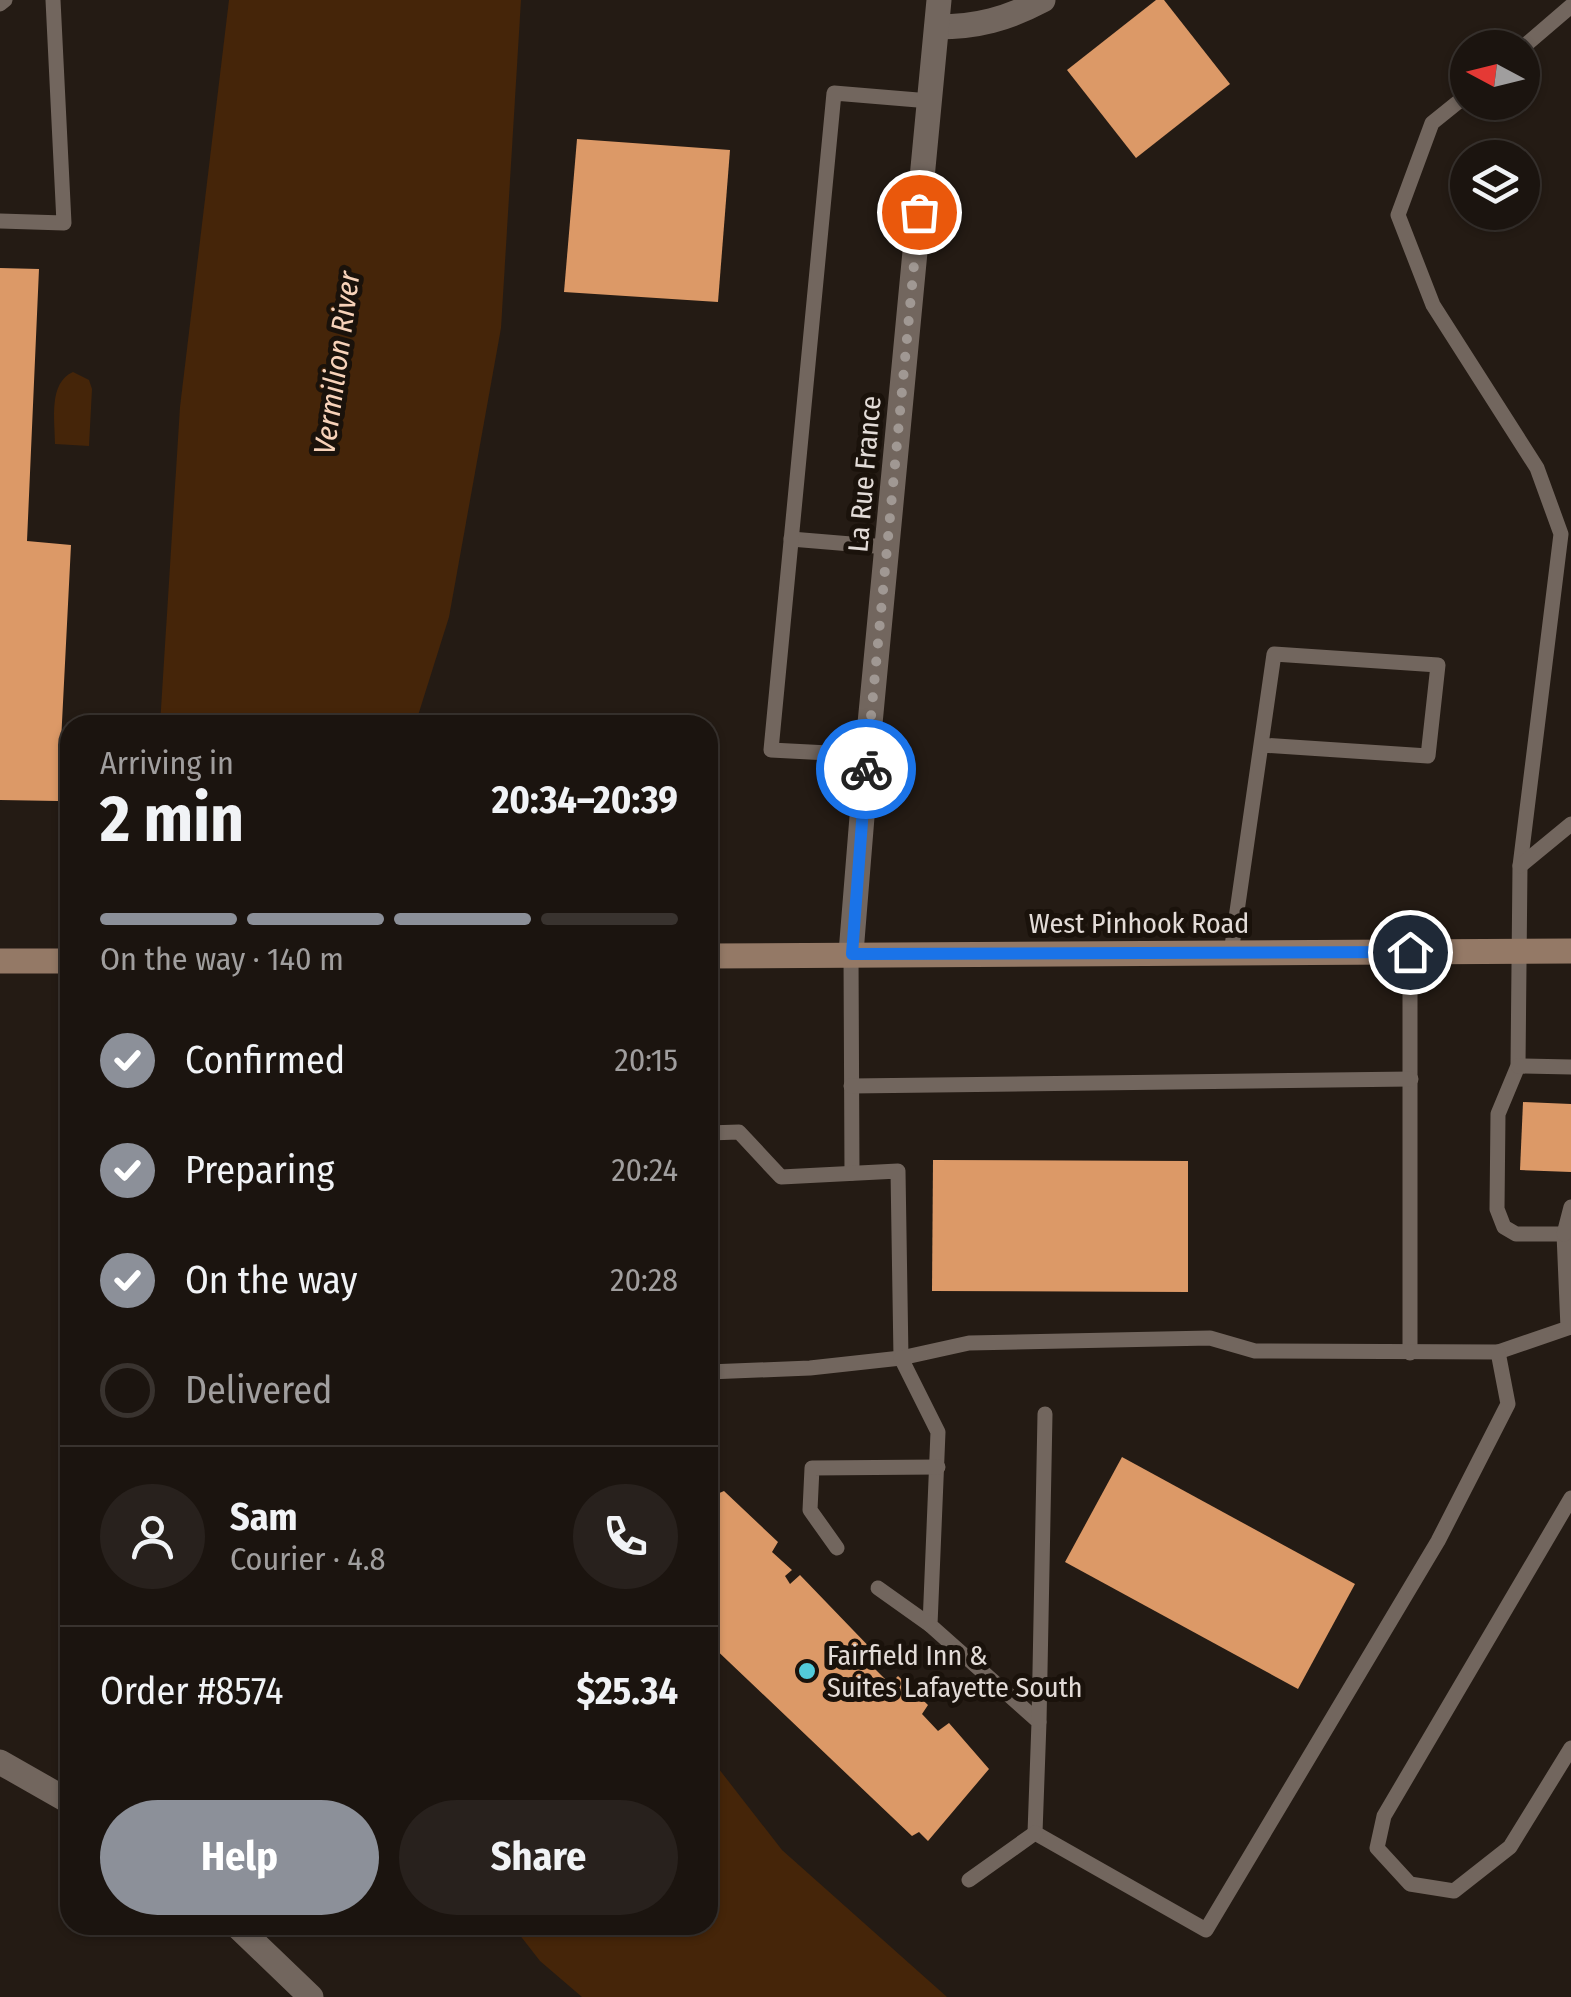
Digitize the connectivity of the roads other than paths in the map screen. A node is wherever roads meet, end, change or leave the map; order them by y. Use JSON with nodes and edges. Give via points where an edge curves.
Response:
{"nodes":[{"id":1,"x":53,"y":0,"type":"edge"},
{"id":2,"x":939,"y":0,"type":"edge"},
{"id":3,"x":1043,"y":0,"type":"edge"},
{"id":4,"x":1571,"y":6,"type":"edge"},
{"id":5,"x":937,"y":27,"type":"junction"},
{"id":6,"x":1540,"y":33,"type":"edge"},
{"id":7,"x":930,"y":100,"type":"junction"},
{"id":8,"x":1450,"y":108,"type":"edge"},
{"id":9,"x":0,"y":221,"type":"edge"},
{"id":10,"x":791,"y":538,"type":"junction"},
{"id":11,"x":888,"y":547,"type":"junction"},
{"id":12,"x":1262,"y":745,"type":"junction"},
{"id":13,"x":867,"y":756,"type":"junction"},
{"id":14,"x":1571,"y":824,"type":"edge"},
{"id":15,"x":1520,"y":866,"type":"junction"},
{"id":16,"x":1517,"y":950,"type":"junction"},
{"id":17,"x":1571,"y":951,"type":"edge"},
{"id":18,"x":1410,"y":952,"type":"junction"},
{"id":19,"x":1232,"y":953,"type":"junction"},
{"id":20,"x":852,"y":954,"type":"junction"},
{"id":21,"x":718,"y":956,"type":"edge"},
{"id":22,"x":0,"y":961,"type":"edge"},
{"id":23,"x":57,"y":961,"type":"edge"},
{"id":24,"x":1518,"y":1066,"type":"junction"},
{"id":25,"x":1571,"y":1067,"type":"edge"},
{"id":26,"x":1411,"y":1079,"type":"junction"},
{"id":27,"x":851,"y":1086,"type":"junction"},
{"id":28,"x":718,"y":1133,"type":"edge"},
{"id":29,"x":852,"y":1173,"type":"junction"},
{"id":30,"x":1571,"y":1206,"type":"edge"},
{"id":31,"x":1564,"y":1234,"type":"junction"},
{"id":32,"x":1570,"y":1328,"type":"edge"},
{"id":33,"x":1498,"y":1352,"type":"junction"},
{"id":34,"x":1410,"y":1353,"type":"junction"},
{"id":35,"x":902,"y":1358,"type":"junction"},
{"id":36,"x":718,"y":1372,"type":"edge"},
{"id":37,"x":1045,"y":1414,"type":"dead end"},
{"id":38,"x":938,"y":1467,"type":"junction"},
{"id":39,"x":1571,"y":1498,"type":"edge"},
{"id":40,"x":837,"y":1548,"type":"dead end"},
{"id":41,"x":878,"y":1588,"type":"dead end"},
{"id":42,"x":930,"y":1625,"type":"junction"},
{"id":43,"x":1039,"y":1722,"type":"junction"},
{"id":44,"x":1571,"y":1748,"type":"edge"},
{"id":45,"x":0,"y":1762,"type":"edge"},
{"id":46,"x":60,"y":1796,"type":"edge"},
{"id":47,"x":1035,"y":1833,"type":"junction"},
{"id":48,"x":969,"y":1880,"type":"dead end"},
{"id":49,"x":246,"y":1935,"type":"edge"},
{"id":50,"x":311,"y":1997,"type":"edge"}],
"edges":[{"from":1,"to":9,"type":"lane","via":[[64,223]]},
{"from":2,"to":5,"type":"street","name":"La Rue France"},
{"from":3,"to":5,"type":"street","via":[[990,23]]},
{"from":4,"to":6,"type":"lane"},
{"from":5,"to":7,"type":"street","name":"La Rue France"},
{"from":7,"to":10,"type":"lane","via":[[834,93]]},
{"from":7,"to":11,"type":"street","name":"La Rue France"},
{"from":8,"to":15,"type":"lane","via":[[1432,123],[1398,215],[1434,304],[1537,468],[1561,534]]},
{"from":10,"to":11,"type":"lane"},
{"from":10,"to":13,"type":"lane","via":[[771,750]]},
{"from":11,"to":13,"type":"street","name":"La Rue France"},
{"from":12,"to":12,"type":"lane","via":[[1274,654],[1438,665],[1428,756]]},
{"from":12,"to":19,"type":"lane"},
{"from":13,"to":20,"type":"street","name":"La Rue France"},
{"from":14,"to":15,"type":"lane"},
{"from":15,"to":16,"type":"lane"},
{"from":16,"to":17,"type":"main road","name":"West Pinhook Road"},
{"from":16,"to":18,"type":"main road","name":"West Pinhook Road"},
{"from":16,"to":24,"type":"lane"},
{"from":18,"to":19,"type":"main road","name":"West Pinhook Road"},
{"from":18,"to":26,"type":"lane"},
{"from":19,"to":20,"type":"main road","name":"West Pinhook Road"},
{"from":20,"to":21,"type":"main road","name":"West Pinhook Road"},
{"from":20,"to":27,"type":"lane"},
{"from":22,"to":23,"type":"main road"},
{"from":24,"to":25,"type":"lane"},
{"from":24,"to":31,"type":"lane","via":[[1498,1114],[1496,1209],[1504,1228],[1516,1234]]},
{"from":26,"to":27,"type":"lane"},
{"from":26,"to":34,"type":"lane"},
{"from":27,"to":29,"type":"lane"},
{"from":28,"to":29,"type":"lane","via":[[739,1132],[781,1176]]},
{"from":29,"to":35,"type":"lane","via":[[898,1171]]},
{"from":30,"to":31,"type":"lane"},
{"from":31,"to":32,"type":"lane"},
{"from":32,"to":33,"type":"lane"},
{"from":33,"to":34,"type":"lane"},
{"from":33,"to":47,"type":"lane","via":[[1508,1404],[1438,1541],[1206,1930]]},
{"from":34,"to":35,"type":"lane","via":[[1255,1351],[1210,1338],[968,1344]]},
{"from":35,"to":36,"type":"lane"},
{"from":35,"to":38,"type":"lane","via":[[938,1432]]},
{"from":37,"to":43,"type":"lane"},
{"from":38,"to":40,"type":"lane","via":[[812,1468],[810,1510]]},
{"from":38,"to":42,"type":"lane"},
{"from":39,"to":44,"type":"lane","via":[[1384,1816],[1377,1848],[1410,1884],[1454,1891],[1510,1847]]},
{"from":41,"to":42,"type":"lane"},
{"from":42,"to":43,"type":"lane"},
{"from":43,"to":47,"type":"lane"},
{"from":45,"to":46,"type":"street"},
{"from":47,"to":48,"type":"lane"},
{"from":49,"to":50,"type":"street"}]}
